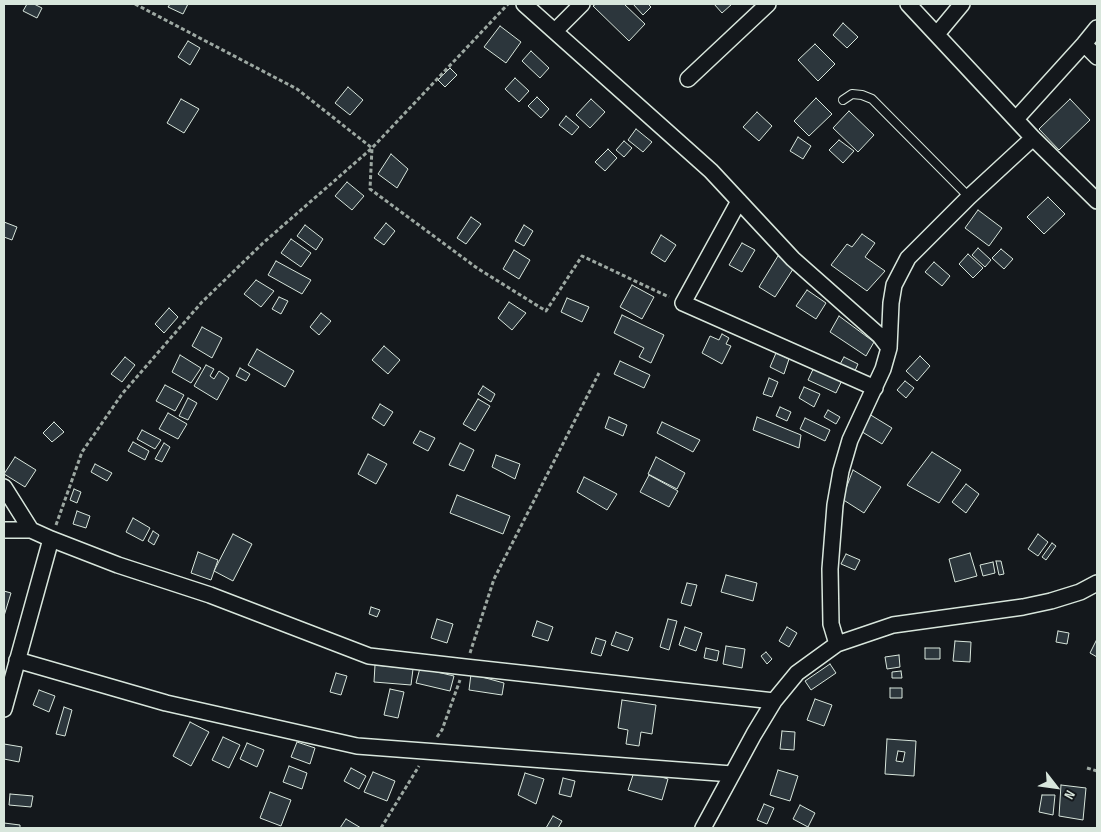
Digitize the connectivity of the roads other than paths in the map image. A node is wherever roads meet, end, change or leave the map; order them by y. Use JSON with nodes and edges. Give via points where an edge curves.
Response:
{"nodes":[{"id":1,"x":524,"y":4,"type":"edge"},
{"id":2,"x":582,"y":4,"type":"edge"},
{"id":3,"x":768,"y":4,"type":"edge"},
{"id":4,"x":908,"y":4,"type":"edge"},
{"id":5,"x":962,"y":4,"type":"edge"},
{"id":6,"x":1097,"y":28,"type":"edge"},
{"id":7,"x":555,"y":31,"type":"junction"},
{"id":8,"x":937,"y":34,"type":"junction"},
{"id":9,"x":1084,"y":44,"type":"junction"},
{"id":10,"x":1097,"y":57,"type":"edge"},
{"id":11,"x":688,"y":79,"type":"dead end"},
{"id":12,"x":842,"y":100,"type":"dead end"},
{"id":13,"x":1016,"y":119,"type":"junction"},
{"id":14,"x":1033,"y":138,"type":"junction"},
{"id":15,"x":969,"y":197,"type":"junction"},
{"id":16,"x":739,"y":201,"type":"junction"},
{"id":17,"x":1097,"y":201,"type":"edge"},
{"id":18,"x":889,"y":348,"type":"junction"},
{"id":19,"x":874,"y":388,"type":"junction"},
{"id":20,"x":4,"y":487,"type":"edge"},
{"id":21,"x":4,"y":530,"type":"edge"},
{"id":22,"x":31,"y":530,"type":"junction"},
{"id":23,"x":51,"y":539,"type":"junction"},
{"id":24,"x":1097,"y":583,"type":"edge"},
{"id":25,"x":837,"y":644,"type":"junction"},
{"id":26,"x":17,"y":660,"type":"junction"},
{"id":27,"x":774,"y":701,"type":"junction"},
{"id":28,"x":4,"y":709,"type":"edge"},
{"id":29,"x":732,"y":774,"type":"junction"},
{"id":30,"x":703,"y":828,"type":"edge"}],
"edges":[{"from":1,"to":7,"type":"street"},
{"from":2,"to":7,"type":"street"},
{"from":3,"to":11,"type":"street"},
{"from":4,"to":8,"type":"street"},
{"from":5,"to":8,"type":"street"},
{"from":6,"to":9,"type":"street"},
{"from":7,"to":16,"type":"street"},
{"from":8,"to":13,"type":"street"},
{"from":9,"to":10,"type":"street"},
{"from":9,"to":13,"type":"street"},
{"from":12,"to":15,"type":"lane","via":[[852,94],[872,99]]},
{"from":13,"to":14,"type":"street"},
{"from":14,"to":15,"type":"street"},
{"from":14,"to":17,"type":"street"},
{"from":15,"to":18,"type":"street","via":[[908,258],[894,285],[890,303]]},
{"from":16,"to":18,"type":"street","via":[[793,259],[880,336]]},
{"from":16,"to":19,"type":"street","via":[[683,304]]},
{"from":18,"to":19,"type":"street"},
{"from":19,"to":25,"type":"street","via":[[850,440],[835,505],[830,569],[831,624]]},
{"from":20,"to":22,"type":"street"},
{"from":21,"to":22,"type":"street"},
{"from":22,"to":23,"type":"street"},
{"from":23,"to":26,"type":"street"},
{"from":23,"to":27,"type":"street","via":[[369,656]]},
{"from":24,"to":25,"type":"street","via":[[1051,601],[893,625]]},
{"from":25,"to":27,"type":"street","via":[[797,673]]},
{"from":26,"to":28,"type":"street"},
{"from":26,"to":29,"type":"street","via":[[166,702],[357,746]]},
{"from":27,"to":29,"type":"street"},
{"from":29,"to":30,"type":"street"}]}
